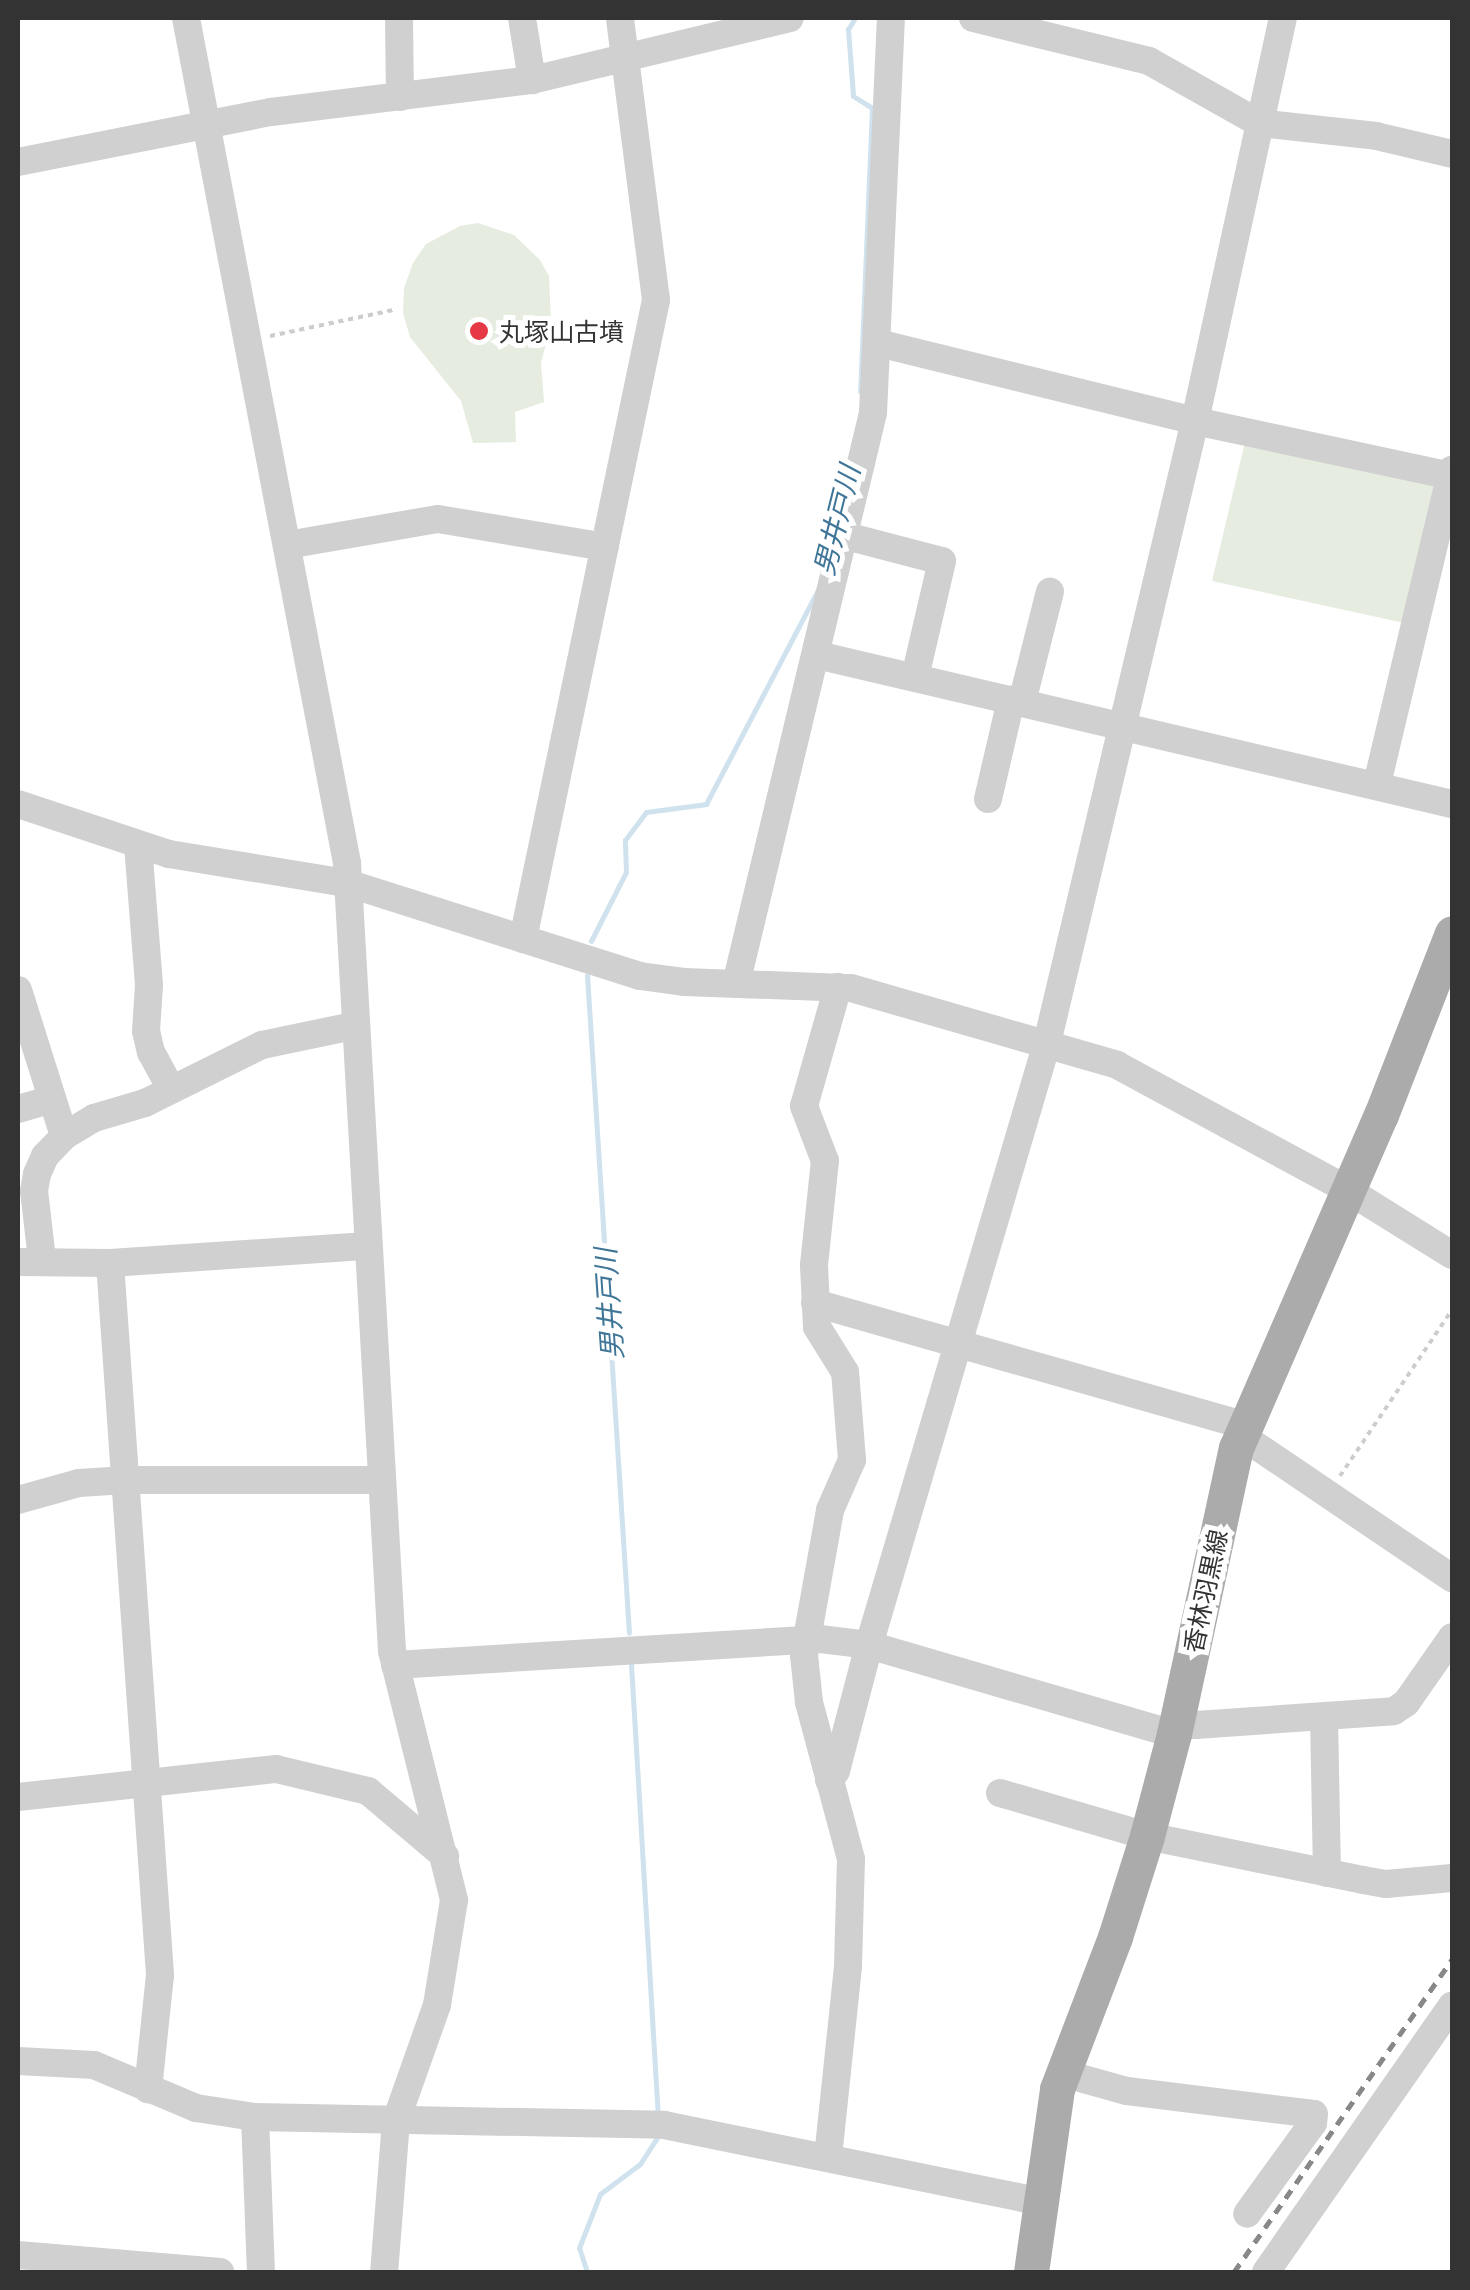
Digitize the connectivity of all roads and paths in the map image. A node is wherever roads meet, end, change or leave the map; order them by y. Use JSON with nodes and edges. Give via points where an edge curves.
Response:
{"nodes":[{"id":1,"x":186,"y":18,"type":"edge"},
{"id":2,"x":399,"y":18,"type":"edge"},
{"id":3,"x":522,"y":18,"type":"edge"},
{"id":4,"x":620,"y":18,"type":"edge"},
{"id":5,"x":790,"y":18,"type":"edge"},
{"id":6,"x":892,"y":18,"type":"edge"},
{"id":7,"x":973,"y":18,"type":"edge"},
{"id":8,"x":1284,"y":18,"type":"edge"},
{"id":9,"x":625,"y":58,"type":"junction"},
{"id":10,"x":532,"y":80,"type":"junction"},
{"id":11,"x":400,"y":97,"type":"junction"},
{"id":12,"x":207,"y":124,"type":"junction"},
{"id":13,"x":1259,"y":124,"type":"junction"},
{"id":14,"x":1452,"y":154,"type":"edge"},
{"id":15,"x":18,"y":162,"type":"edge"},
{"id":16,"x":393,"y":310,"type":"dead end"},
{"id":17,"x":248,"y":341,"type":"junction"},
{"id":18,"x":878,"y":344,"type":"junction"},
{"id":19,"x":1195,"y":420,"type":"junction"},
{"id":20,"x":1452,"y":474,"type":"edge"},
{"id":21,"x":846,"y":536,"type":"junction"},
{"id":22,"x":287,"y":545,"type":"junction"},
{"id":23,"x":606,"y":547,"type":"junction"},
{"id":24,"x":1050,"y":591,"type":"dead end"},
{"id":25,"x":817,"y":655,"type":"junction"},
{"id":26,"x":915,"y":677,"type":"junction"},
{"id":27,"x":1016,"y":701,"type":"junction"},
{"id":28,"x":1119,"y":726,"type":"junction"},
{"id":29,"x":1377,"y":784,"type":"junction"},
{"id":30,"x":988,"y":799,"type":"dead end"},
{"id":31,"x":18,"y":804,"type":"edge"},
{"id":32,"x":1452,"y":804,"type":"edge"},
{"id":33,"x":138,"y":845,"type":"junction"},
{"id":34,"x":348,"y":882,"type":"junction"},
{"id":35,"x":1452,"y":933,"type":"edge"},
{"id":36,"x":523,"y":939,"type":"junction"},
{"id":37,"x":736,"y":984,"type":"junction"},
{"id":38,"x":838,"y":988,"type":"junction"},
{"id":39,"x":18,"y":990,"type":"edge"},
{"id":40,"x":353,"y":1026,"type":"junction"},
{"id":41,"x":1047,"y":1043,"type":"junction"},
{"id":42,"x":171,"y":1088,"type":"junction"},
{"id":43,"x":50,"y":1100,"type":"junction"},
{"id":44,"x":18,"y":1108,"type":"edge"},
{"id":45,"x":64,"y":1136,"type":"junction"},
{"id":46,"x":1346,"y":1189,"type":"junction"},
{"id":47,"x":367,"y":1246,"type":"junction"},
{"id":48,"x":1452,"y":1255,"type":"edge"},
{"id":49,"x":30,"y":1261,"type":"edge"},
{"id":50,"x":110,"y":1263,"type":"junction"},
{"id":51,"x":816,"y":1303,"type":"junction"},
{"id":52,"x":1452,"y":1310,"type":"edge"},
{"id":53,"x":958,"y":1344,"type":"junction"},
{"id":54,"x":1244,"y":1431,"type":"junction"},
{"id":55,"x":126,"y":1480,"type":"junction"},
{"id":56,"x":382,"y":1480,"type":"junction"},
{"id":57,"x":1328,"y":1492,"type":"junction"},
{"id":58,"x":18,"y":1500,"type":"edge"},
{"id":59,"x":1452,"y":1578,"type":"edge"},
{"id":60,"x":1452,"y":1636,"type":"edge"},
{"id":61,"x":805,"y":1638,"type":"junction"},
{"id":62,"x":869,"y":1646,"type":"junction"},
{"id":63,"x":395,"y":1665,"type":"junction"},
{"id":64,"x":1324,"y":1717,"type":"junction"},
{"id":65,"x":1176,"y":1728,"type":"junction"},
{"id":66,"x":829,"y":1780,"type":"junction"},
{"id":67,"x":145,"y":1782,"type":"junction"},
{"id":68,"x":1000,"y":1793,"type":"dead end"},
{"id":69,"x":18,"y":1798,"type":"edge"},
{"id":70,"x":1147,"y":1836,"type":"junction"},
{"id":71,"x":446,"y":1856,"type":"junction"},
{"id":72,"x":1327,"y":1873,"type":"junction"},
{"id":73,"x":1452,"y":1878,"type":"edge"},
{"id":74,"x":1452,"y":2006,"type":"edge"},
{"id":75,"x":18,"y":2061,"type":"edge"},
{"id":76,"x":1062,"y":2073,"type":"junction"},
{"id":77,"x":148,"y":2089,"type":"junction"},
{"id":78,"x":255,"y":2117,"type":"junction"},
{"id":79,"x":396,"y":2121,"type":"junction"},
{"id":80,"x":828,"y":2156,"type":"junction"},
{"id":81,"x":1038,"y":2200,"type":"junction"},
{"id":82,"x":1247,"y":2214,"type":"dead end"},
{"id":83,"x":18,"y":2256,"type":"edge"},
{"id":84,"x":220,"y":2272,"type":"edge"},
{"id":85,"x":261,"y":2272,"type":"edge"},
{"id":86,"x":384,"y":2272,"type":"edge"},
{"id":87,"x":1030,"y":2272,"type":"edge"},
{"id":88,"x":1266,"y":2272,"type":"edge"}],
"edges":[{"from":1,"to":12,"type":"street"},
{"from":2,"to":11,"type":"street"},
{"from":3,"to":10,"type":"street"},
{"from":4,"to":9,"type":"street"},
{"from":5,"to":9,"type":"street"},
{"from":6,"to":18,"type":"street"},
{"from":7,"to":13,"type":"street","via":[[1149,61]]},
{"from":8,"to":13,"type":"street"},
{"from":9,"to":10,"type":"street"},
{"from":9,"to":23,"type":"street","via":[[656,300]]},
{"from":10,"to":11,"type":"street"},
{"from":11,"to":12,"type":"street"},
{"from":12,"to":15,"type":"street"},
{"from":12,"to":17,"type":"street"},
{"from":13,"to":14,"type":"street","via":[[1376,136]]},
{"from":13,"to":19,"type":"street"},
{"from":16,"to":17,"type":"path"},
{"from":17,"to":22,"type":"street"},
{"from":18,"to":19,"type":"street"},
{"from":18,"to":21,"type":"street","via":[[873,412]]},
{"from":19,"to":20,"type":"street"},
{"from":19,"to":28,"type":"street"},
{"from":20,"to":29,"type":"street"},
{"from":21,"to":25,"type":"street"},
{"from":21,"to":26,"type":"street","via":[[942,562]]},
{"from":22,"to":23,"type":"street","via":[[438,519]]},
{"from":22,"to":34,"type":"street"},
{"from":23,"to":36,"type":"street"},
{"from":24,"to":27,"type":"street"},
{"from":25,"to":26,"type":"street"},
{"from":25,"to":37,"type":"street"},
{"from":26,"to":27,"type":"street"},
{"from":27,"to":28,"type":"street"},
{"from":27,"to":30,"type":"street"},
{"from":28,"to":29,"type":"street"},
{"from":28,"to":41,"type":"street"},
{"from":29,"to":32,"type":"street"},
{"from":31,"to":33,"type":"street"},
{"from":33,"to":34,"type":"street"},
{"from":33,"to":42,"type":"street","via":[[149,984],[146,1031]]},
{"from":34,"to":36,"type":"street"},
{"from":34,"to":40,"type":"street"},
{"from":35,"to":46,"type":"main road","name":"香林羽黒線"},
{"from":36,"to":37,"type":"street","via":[[640,976]]},
{"from":37,"to":38,"type":"street"},
{"from":38,"to":41,"type":"street"},
{"from":38,"to":51,"type":"street","via":[[804,1106],[824,1161]]},
{"from":39,"to":43,"type":"street"},
{"from":40,"to":42,"type":"street","via":[[262,1045]]},
{"from":40,"to":47,"type":"street"},
{"from":41,"to":46,"type":"street","via":[[1117,1065]]},
{"from":41,"to":53,"type":"street"},
{"from":42,"to":45,"type":"street"},
{"from":43,"to":44,"type":"street"},
{"from":43,"to":45,"type":"street"},
{"from":45,"to":49,"type":"street","via":[[37,1174]]},
{"from":46,"to":48,"type":"street"},
{"from":46,"to":54,"type":"main road","name":"香林羽黒線"},
{"from":47,"to":50,"type":"street"},
{"from":47,"to":56,"type":"street"},
{"from":49,"to":50,"type":"street"},
{"from":50,"to":55,"type":"street"},
{"from":51,"to":53,"type":"street"},
{"from":51,"to":61,"type":"street","via":[[816,1328],[844,1372],[852,1460],[830,1510]]},
{"from":52,"to":57,"type":"path"},
{"from":53,"to":54,"type":"street"},
{"from":53,"to":62,"type":"street"},
{"from":54,"to":57,"type":"street"},
{"from":54,"to":65,"type":"main road","name":"香林羽黒線"},
{"from":55,"to":56,"type":"street"},
{"from":55,"to":58,"type":"street","via":[[79,1483]]},
{"from":55,"to":67,"type":"street"},
{"from":56,"to":63,"type":"street"},
{"from":57,"to":59,"type":"street"},
{"from":60,"to":64,"type":"street","via":[[1394,1711]]},
{"from":61,"to":62,"type":"street"},
{"from":61,"to":63,"type":"street"},
{"from":61,"to":66,"type":"street","via":[[809,1702]]},
{"from":62,"to":65,"type":"street"},
{"from":62,"to":66,"type":"street"},
{"from":63,"to":71,"type":"street"},
{"from":64,"to":65,"type":"street"},
{"from":64,"to":72,"type":"street"},
{"from":65,"to":70,"type":"main road","name":"香林羽黒線"},
{"from":66,"to":80,"type":"street","via":[[851,1858],[848,1966]]},
{"from":67,"to":69,"type":"street"},
{"from":67,"to":71,"type":"street","via":[[276,1769],[368,1791]]},
{"from":67,"to":77,"type":"street","via":[[160,1975]]},
{"from":68,"to":70,"type":"street"},
{"from":70,"to":72,"type":"street"},
{"from":70,"to":76,"type":"main road","name":"香林羽黒線"},
{"from":71,"to":79,"type":"street","via":[[454,1900],[437,2005]]},
{"from":72,"to":73,"type":"street","via":[[1386,1884]]},
{"from":74,"to":88,"type":"street"},
{"from":75,"to":77,"type":"street","via":[[94,2064]]},
{"from":76,"to":81,"type":"main road","name":"香林羽黒線"},
{"from":76,"to":82,"type":"street","via":[[1127,2091],[1314,2114]]},
{"from":77,"to":78,"type":"street","via":[[196,2108]]},
{"from":78,"to":79,"type":"street"},
{"from":78,"to":85,"type":"street"},
{"from":79,"to":80,"type":"street","via":[[664,2125]]},
{"from":79,"to":86,"type":"street"},
{"from":80,"to":81,"type":"street"},
{"from":81,"to":87,"type":"main road","name":"香林羽黒線"},
{"from":83,"to":84,"type":"street"}]}
